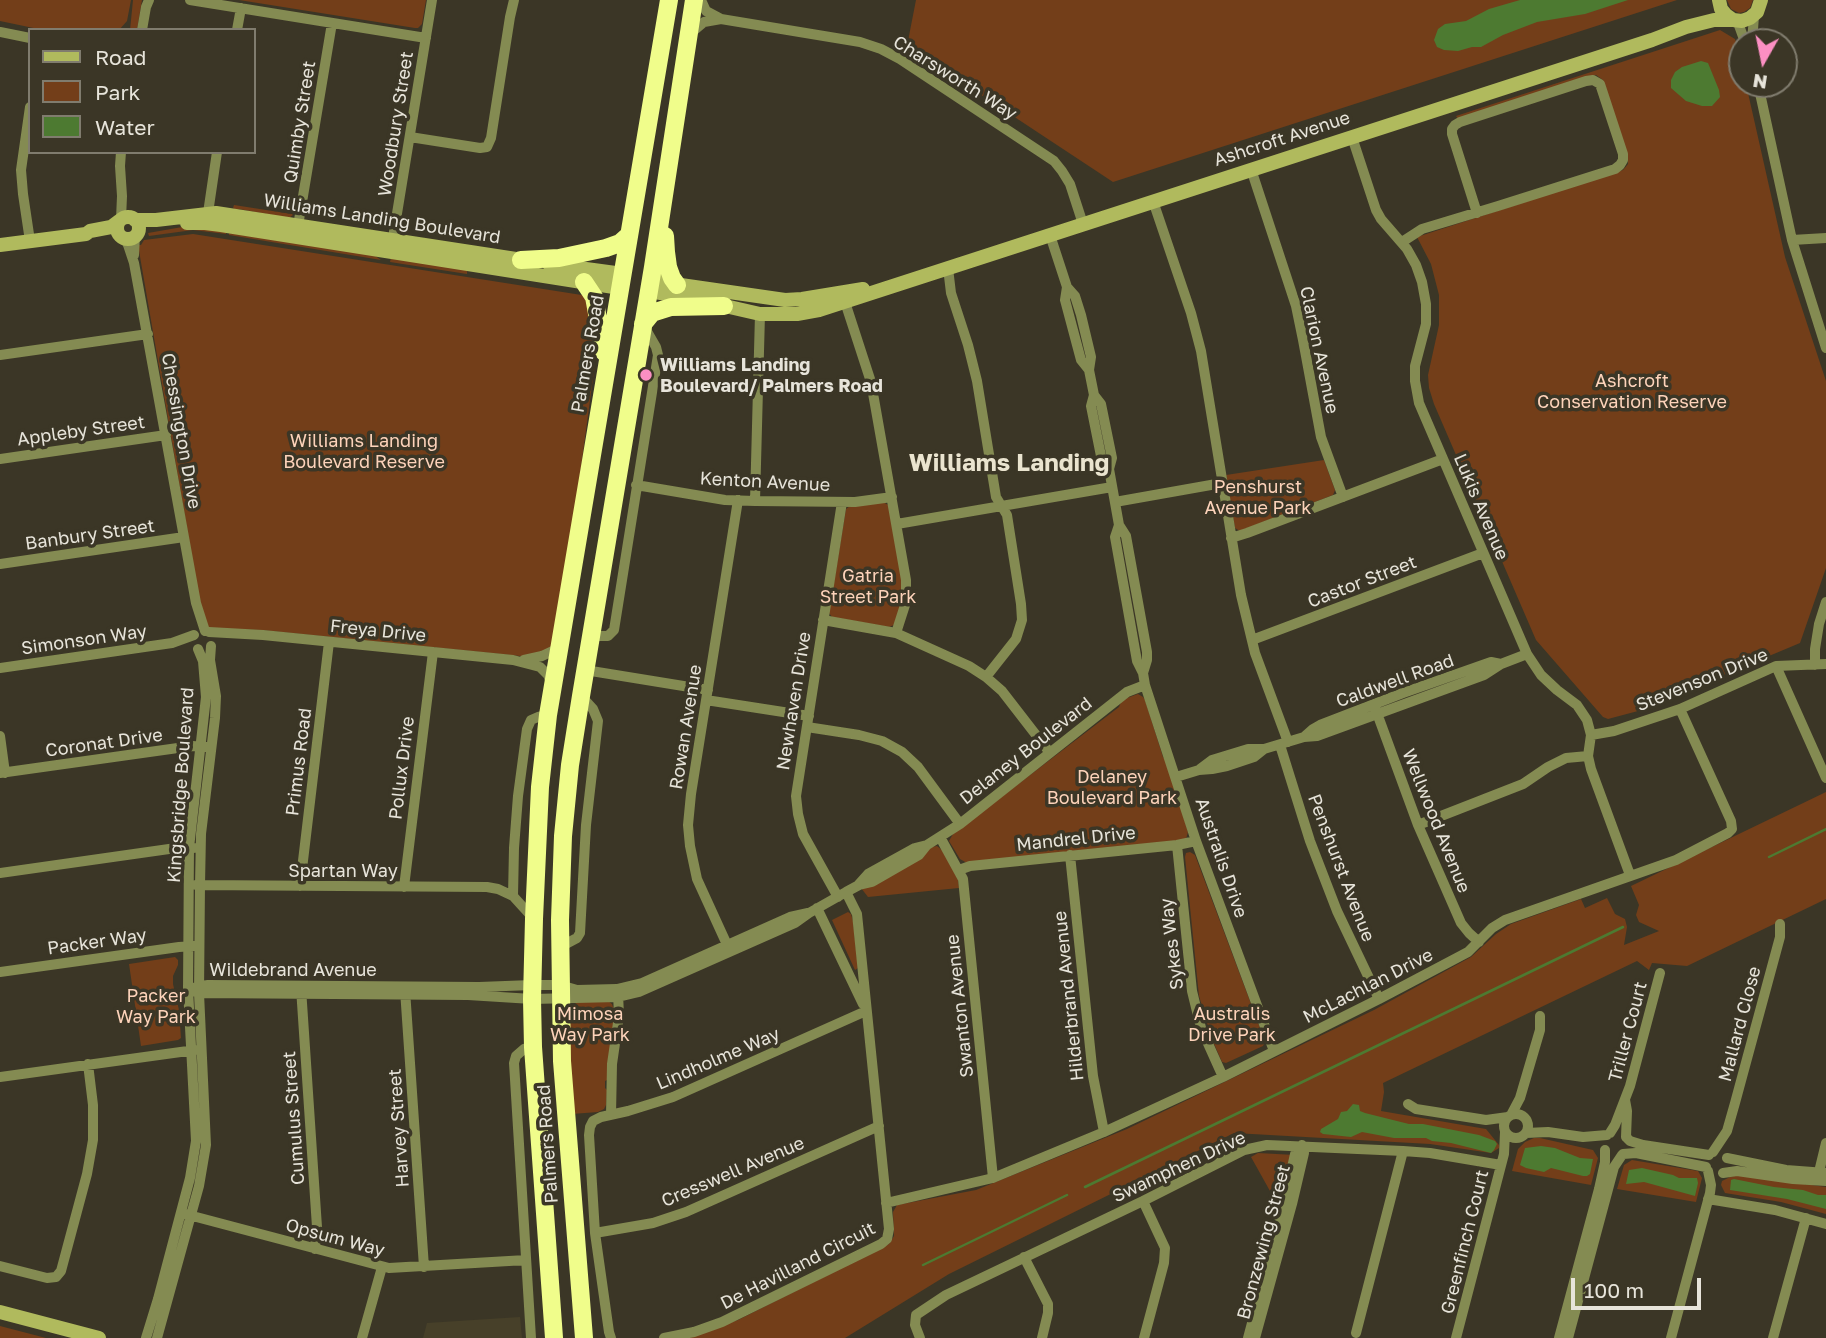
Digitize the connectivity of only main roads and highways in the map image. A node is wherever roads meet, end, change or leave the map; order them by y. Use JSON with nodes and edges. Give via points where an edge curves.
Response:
{"nodes":[{"id":1,"x":669,"y":0,"type":"edge"},
{"id":2,"x":694,"y":0,"type":"edge"},
{"id":3,"x":1719,"y":0,"type":"edge"},
{"id":4,"x":1761,"y":6,"type":"edge"},
{"id":5,"x":1735,"y":20,"type":"junction"},
{"id":6,"x":1686,"y":27,"type":"junction"},
{"id":7,"x":664,"y":194,"type":"junction"},
{"id":8,"x":128,"y":227,"type":"junction"},
{"id":9,"x":629,"y":234,"type":"junction"},
{"id":10,"x":0,"y":246,"type":"edge"},
{"id":11,"x":390,"y":247,"type":"junction"},
{"id":12,"x":521,"y":260,"type":"junction"},
{"id":13,"x":621,"y":281,"type":"junction"},
{"id":14,"x":584,"y":282,"type":"junction"},
{"id":15,"x":650,"y":285,"type":"junction"},
{"id":16,"x":677,"y":285,"type":"junction"},
{"id":17,"x":889,"y":287,"type":"junction"},
{"id":18,"x":724,"y":306,"type":"junction"},
{"id":19,"x":643,"y":324,"type":"junction"},
{"id":20,"x":606,"y":369,"type":"junction"},
{"id":21,"x":0,"y":1312,"type":"edge"},
{"id":22,"x":99,"y":1338,"type":"edge"},
{"id":23,"x":554,"y":1338,"type":"edge"},
{"id":24,"x":584,"y":1338,"type":"edge"}],
"edges":[{"from":1,"to":9,"type":"highway","name":"Palmers Road"},
{"from":2,"to":7,"type":"highway","name":"Palmers Road"},
{"from":3,"to":5,"type":"main road","via":[[1723,12]]},
{"from":3,"to":6,"type":"main road","name":"Ashcroft Avenue"},
{"from":4,"to":5,"type":"main road","name":"Ashcroft Avenue","via":[[1746,20]]},
{"from":5,"to":6,"type":"main road","name":"Ashcroft Avenue"},
{"from":6,"to":17,"type":"main road","name":"Ashcroft Avenue"},
{"from":7,"to":15,"type":"highway","name":"Palmers Road"},
{"from":7,"to":16,"type":"highway","via":[[666,252]]},
{"from":8,"to":10,"type":"main road","name":"Williams Landing Boulevard"},
{"from":8,"to":11,"type":"main road","name":"Williams Landing Boulevard","via":[[205,223]]},
{"from":8,"to":11,"type":"main road","name":"Williams Landing Boulevard","via":[[208,213],[230,214]]},
{"from":9,"to":12,"type":"highway","via":[[606,248]]},
{"from":9,"to":13,"type":"highway","name":"Palmers Road"},
{"from":11,"to":12,"type":"main road","name":"Williams Landing Boulevard"},
{"from":11,"to":14,"type":"main road","name":"Williams Landing Boulevard"},
{"from":12,"to":13,"type":"main road","name":"Williams Landing Boulevard"},
{"from":13,"to":14,"type":"main road","name":"Williams Landing Boulevard"},
{"from":13,"to":15,"type":"highway"},
{"from":13,"to":20,"type":"highway","name":"Palmers Road"},
{"from":14,"to":20,"type":"highway","via":[[594,297]]},
{"from":15,"to":16,"type":"main road","name":"Ashcroft Avenue"},
{"from":15,"to":18,"type":"main road","name":"Ashcroft Avenue"},
{"from":15,"to":19,"type":"highway","name":"Palmers Road"},
{"from":16,"to":17,"type":"main road","name":"Ashcroft Avenue","via":[[785,300]]},
{"from":17,"to":18,"type":"main road","name":"Ashcroft Avenue","via":[[797,314],[760,314]]},
{"from":18,"to":19,"type":"highway","via":[[671,307],[650,315]]},
{"from":19,"to":24,"type":"highway","name":"Palmers Road","via":[[570,765],[564,836],[562,1062]]},
{"from":20,"to":23,"type":"highway","name":"Palmers Road","via":[[552,687],[540,787],[533,1047]]},
{"from":21,"to":22,"type":"main road"}]}
